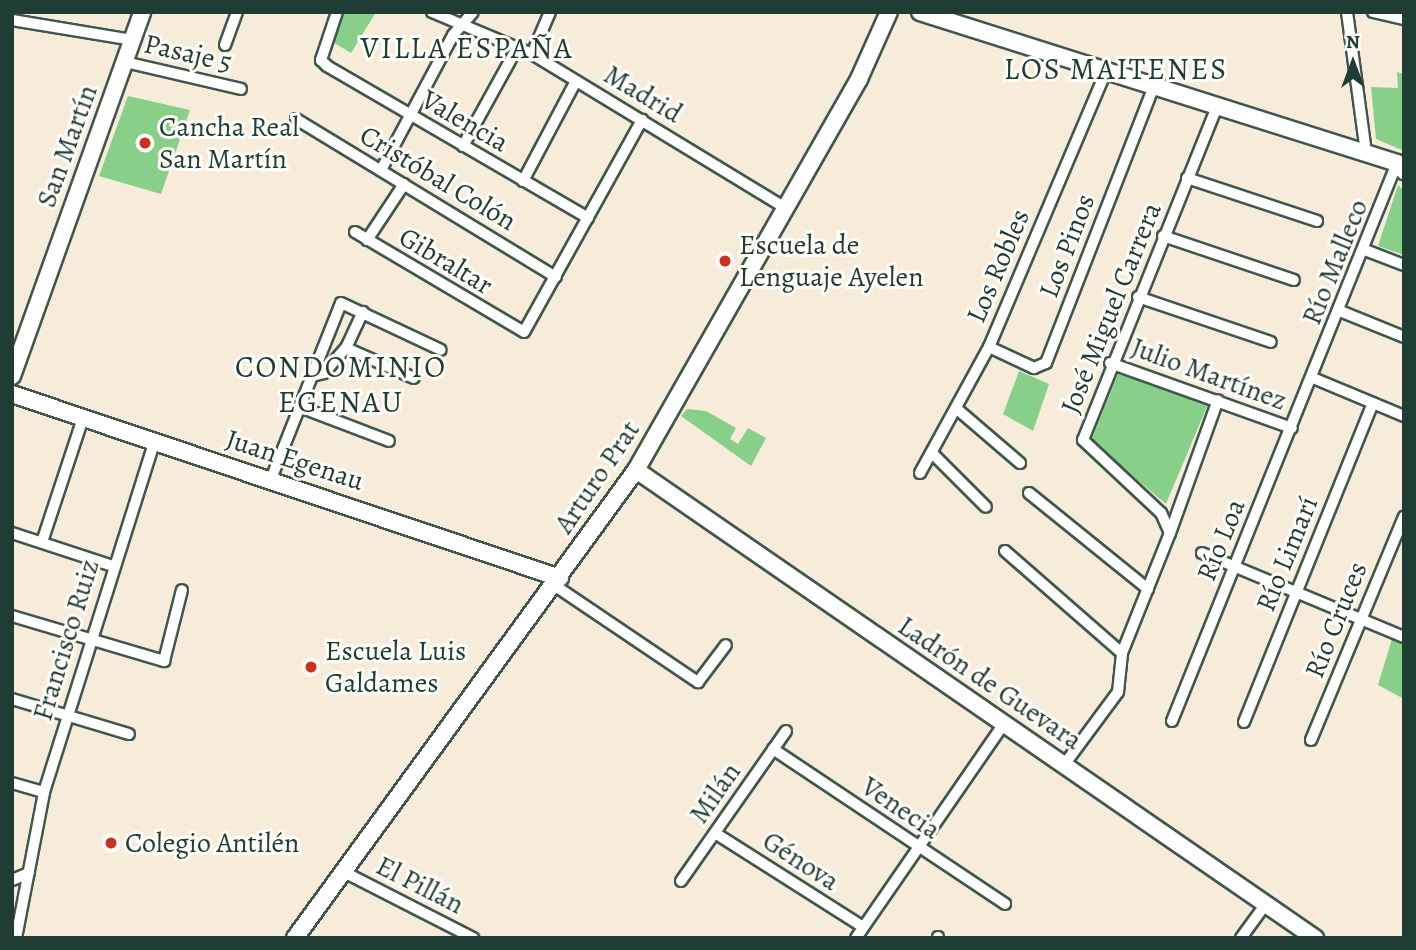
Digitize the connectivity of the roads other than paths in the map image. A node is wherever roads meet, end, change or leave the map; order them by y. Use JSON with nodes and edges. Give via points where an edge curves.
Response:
{"nodes":[{"id":1,"x":142,"y":12,"type":"edge"},
{"id":2,"x":237,"y":12,"type":"edge"},
{"id":3,"x":337,"y":12,"type":"edge"},
{"id":4,"x":432,"y":12,"type":"edge"},
{"id":5,"x":472,"y":12,"type":"edge"},
{"id":6,"x":550,"y":12,"type":"edge"},
{"id":7,"x":889,"y":12,"type":"edge"},
{"id":8,"x":920,"y":12,"type":"edge"},
{"id":9,"x":1348,"y":12,"type":"edge"},
{"id":10,"x":1373,"y":12,"type":"edge"},
{"id":11,"x":1404,"y":19,"type":"edge"},
{"id":12,"x":12,"y":20,"type":"edge"},
{"id":13,"x":466,"y":28,"type":"junction"},
{"id":14,"x":133,"y":40,"type":"junction"},
{"id":15,"x":225,"y":46,"type":"dead end"},
{"id":16,"x":517,"y":48,"type":"junction"},
{"id":17,"x":532,"y":54,"type":"junction"},
{"id":18,"x":125,"y":62,"type":"junction"},
{"id":19,"x":1106,"y":71,"type":"junction"},
{"id":20,"x":576,"y":80,"type":"junction"},
{"id":21,"x":1154,"y":86,"type":"junction"},
{"id":22,"x":241,"y":89,"type":"dead end"},
{"id":23,"x":1217,"y":106,"type":"junction"},
{"id":24,"x":409,"y":115,"type":"junction"},
{"id":25,"x":296,"y":119,"type":"dead end"},
{"id":26,"x":642,"y":120,"type":"junction"},
{"id":27,"x":463,"y":146,"type":"junction"},
{"id":28,"x":1366,"y":153,"type":"junction"},
{"id":29,"x":1402,"y":166,"type":"edge"},
{"id":30,"x":381,"y":170,"type":"junction"},
{"id":31,"x":1187,"y":178,"type":"junction"},
{"id":32,"x":523,"y":181,"type":"junction"},
{"id":33,"x":404,"y":184,"type":"junction"},
{"id":34,"x":787,"y":209,"type":"junction"},
{"id":35,"x":588,"y":218,"type":"junction"},
{"id":36,"x":1317,"y":221,"type":"dead end"},
{"id":37,"x":355,"y":232,"type":"dead end"},
{"id":38,"x":1163,"y":236,"type":"junction"},
{"id":39,"x":367,"y":240,"type":"junction"},
{"id":40,"x":1366,"y":250,"type":"junction"},
{"id":41,"x":1404,"y":265,"type":"edge"},
{"id":42,"x":556,"y":277,"type":"junction"},
{"id":43,"x":1294,"y":281,"type":"dead end"},
{"id":44,"x":1138,"y":297,"type":"junction"},
{"id":45,"x":1340,"y":311,"type":"junction"},
{"id":46,"x":363,"y":312,"type":"junction"},
{"id":47,"x":1404,"y":337,"type":"edge"},
{"id":48,"x":1271,"y":342,"type":"dead end"},
{"id":49,"x":989,"y":347,"type":"junction"},
{"id":50,"x":346,"y":348,"type":"junction"},
{"id":51,"x":441,"y":350,"type":"dead end"},
{"id":52,"x":1110,"y":363,"type":"junction"},
{"id":53,"x":12,"y":376,"type":"edge"},
{"id":54,"x":312,"y":376,"type":"junction"},
{"id":55,"x":414,"y":378,"type":"dead end"},
{"id":56,"x":1312,"y":378,"type":"junction"},
{"id":57,"x":12,"y":394,"type":"edge"},
{"id":58,"x":1218,"y":400,"type":"junction"},
{"id":59,"x":1373,"y":403,"type":"junction"},
{"id":60,"x":300,"y":407,"type":"junction"},
{"id":61,"x":957,"y":410,"type":"junction"},
{"id":62,"x":1404,"y":416,"type":"edge"},
{"id":63,"x":83,"y":418,"type":"junction"},
{"id":64,"x":1292,"y":428,"type":"junction"},
{"id":65,"x":155,"y":441,"type":"junction"},
{"id":66,"x":389,"y":441,"type":"dead end"},
{"id":67,"x":932,"y":453,"type":"junction"},
{"id":68,"x":1020,"y":463,"type":"dead end"},
{"id":69,"x":636,"y":470,"type":"junction"},
{"id":70,"x":920,"y":474,"type":"dead end"},
{"id":71,"x":271,"y":479,"type":"junction"},
{"id":72,"x":1029,"y":493,"type":"dead end"},
{"id":73,"x":986,"y":508,"type":"dead end"},
{"id":74,"x":1404,"y":517,"type":"edge"},
{"id":75,"x":12,"y":533,"type":"edge"},
{"id":76,"x":1170,"y":533,"type":"junction"},
{"id":77,"x":42,"y":542,"type":"junction"},
{"id":78,"x":1005,"y":551,"type":"dead end"},
{"id":79,"x":1202,"y":553,"type":"dead end"},
{"id":80,"x":113,"y":566,"type":"junction"},
{"id":81,"x":1234,"y":566,"type":"junction"},
{"id":82,"x":557,"y":582,"type":"junction"},
{"id":83,"x":1148,"y":589,"type":"junction"},
{"id":84,"x":182,"y":590,"type":"dead end"},
{"id":85,"x":1296,"y":592,"type":"junction"},
{"id":86,"x":12,"y":616,"type":"edge"},
{"id":87,"x":1361,"y":619,"type":"junction"},
{"id":88,"x":1404,"y":637,"type":"edge"},
{"id":89,"x":91,"y":640,"type":"junction"},
{"id":90,"x":726,"y":645,"type":"dead end"},
{"id":91,"x":1122,"y":653,"type":"junction"},
{"id":92,"x":12,"y":699,"type":"edge"},
{"id":93,"x":66,"y":717,"type":"junction"},
{"id":94,"x":1172,"y":721,"type":"dead end"},
{"id":95,"x":1244,"y":722,"type":"dead end"},
{"id":96,"x":1003,"y":725,"type":"junction"},
{"id":97,"x":786,"y":731,"type":"dead end"},
{"id":98,"x":129,"y":734,"type":"dead end"},
{"id":99,"x":1311,"y":740,"type":"dead end"},
{"id":100,"x":773,"y":749,"type":"junction"},
{"id":101,"x":1064,"y":765,"type":"junction"},
{"id":102,"x":12,"y":783,"type":"edge"},
{"id":103,"x":44,"y":792,"type":"junction"},
{"id":104,"x":715,"y":833,"type":"junction"},
{"id":105,"x":918,"y":847,"type":"junction"},
{"id":106,"x":29,"y":873,"type":"junction"},
{"id":107,"x":345,"y":873,"type":"junction"},
{"id":108,"x":12,"y":880,"type":"edge"},
{"id":109,"x":681,"y":881,"type":"dead end"},
{"id":110,"x":1005,"y":904,"type":"dead end"},
{"id":111,"x":1265,"y":905,"type":"junction"},
{"id":112,"x":863,"y":927,"type":"junction"},
{"id":113,"x":16,"y":938,"type":"edge"},
{"id":114,"x":295,"y":938,"type":"edge"},
{"id":115,"x":473,"y":938,"type":"edge"},
{"id":116,"x":856,"y":938,"type":"edge"},
{"id":117,"x":1241,"y":938,"type":"edge"},
{"id":118,"x":1315,"y":938,"type":"edge"}],
"edges":[{"from":1,"to":14,"type":"main road","name":"San Martín"},
{"from":2,"to":15,"type":"street"},
{"from":3,"to":24,"type":"street","name":"Valencia","via":[[321,60]]},
{"from":4,"to":13,"type":"street","name":"Madrid"},
{"from":5,"to":13,"type":"street"},
{"from":6,"to":17,"type":"street"},
{"from":7,"to":34,"type":"main road","name":"Arturo Prat"},
{"from":8,"to":19,"type":"main road"},
{"from":9,"to":28,"type":"street"},
{"from":10,"to":11,"type":"street"},
{"from":12,"to":14,"type":"street"},
{"from":13,"to":16,"type":"street","name":"Madrid"},
{"from":13,"to":24,"type":"street","via":[[453,35]]},
{"from":14,"to":18,"type":"main road","name":"San Martín"},
{"from":16,"to":17,"type":"street","name":"Madrid"},
{"from":16,"to":27,"type":"street"},
{"from":17,"to":20,"type":"street","name":"Madrid"},
{"from":18,"to":22,"type":"street","name":"Pasaje 5"},
{"from":18,"to":53,"type":"main road","name":"San Martín"},
{"from":19,"to":21,"type":"main road"},
{"from":19,"to":49,"type":"street","name":"Los Robles"},
{"from":20,"to":26,"type":"street","name":"Madrid"},
{"from":20,"to":32,"type":"street"},
{"from":21,"to":23,"type":"main road"},
{"from":21,"to":49,"type":"street","name":"Los Pinos","via":[[1046,363],[1034,368]]},
{"from":23,"to":28,"type":"main road"},
{"from":23,"to":31,"type":"street","name":"José Miguel Carrera"},
{"from":24,"to":27,"type":"street","name":"Valencia"},
{"from":24,"to":30,"type":"street"},
{"from":25,"to":30,"type":"street","name":"Cristóbal Colón"},
{"from":26,"to":34,"type":"street","name":"Madrid"},
{"from":26,"to":35,"type":"street"},
{"from":27,"to":32,"type":"street","name":"Valencia"},
{"from":28,"to":29,"type":"main road"},
{"from":29,"to":40,"type":"street","name":"Río Malleco"},
{"from":30,"to":33,"type":"street","name":"Cristóbal Colón"},
{"from":31,"to":36,"type":"street"},
{"from":31,"to":38,"type":"street","name":"José Miguel Carrera"},
{"from":32,"to":35,"type":"street","name":"Valencia"},
{"from":33,"to":39,"type":"street"},
{"from":33,"to":42,"type":"street","name":"Cristóbal Colón"},
{"from":34,"to":69,"type":"main road","name":"Arturo Prat"},
{"from":35,"to":42,"type":"street"},
{"from":37,"to":39,"type":"street","name":"Gibraltar"},
{"from":38,"to":43,"type":"street"},
{"from":38,"to":44,"type":"street","name":"José Miguel Carrera"},
{"from":39,"to":42,"type":"street","name":"Gibraltar","via":[[513,328],[528,328]]},
{"from":40,"to":41,"type":"street"},
{"from":40,"to":45,"type":"street","name":"Río Malleco"},
{"from":44,"to":48,"type":"street"},
{"from":44,"to":52,"type":"street","name":"José Miguel Carrera"},
{"from":45,"to":47,"type":"street"},
{"from":45,"to":56,"type":"street","name":"Río Malleco"},
{"from":46,"to":50,"type":"street"},
{"from":46,"to":51,"type":"street"},
{"from":46,"to":54,"type":"street","via":[[341,303]]},
{"from":49,"to":61,"type":"street","name":"Los Robles"},
{"from":50,"to":54,"type":"street","via":[[324,373]]},
{"from":50,"to":55,"type":"street"},
{"from":52,"to":58,"type":"street","name":"Julio Martínez"},
{"from":52,"to":76,"type":"street","name":"José Miguel Carrera","via":[[1083,440],[1161,513]]},
{"from":54,"to":60,"type":"street"},
{"from":56,"to":59,"type":"street"},
{"from":56,"to":64,"type":"street","name":"Río Loa"},
{"from":57,"to":63,"type":"main road","name":"Juan Egenau"},
{"from":58,"to":64,"type":"street","name":"Julio Martínez"},
{"from":58,"to":76,"type":"street"},
{"from":59,"to":62,"type":"street"},
{"from":59,"to":85,"type":"street","name":"Río Limarí"},
{"from":60,"to":66,"type":"street"},
{"from":60,"to":71,"type":"street"},
{"from":61,"to":67,"type":"street","name":"Los Robles"},
{"from":61,"to":68,"type":"street"},
{"from":63,"to":65,"type":"main road","name":"Juan Egenau"},
{"from":63,"to":77,"type":"street"},
{"from":64,"to":81,"type":"street","name":"Río Loa"},
{"from":65,"to":71,"type":"main road","name":"Juan Egenau"},
{"from":65,"to":80,"type":"street","name":"Francisco Ruiz"},
{"from":67,"to":70,"type":"street","name":"Los Robles"},
{"from":67,"to":73,"type":"street"},
{"from":69,"to":82,"type":"main road","name":"Arturo Prat"},
{"from":69,"to":96,"type":"main road","name":"Ladrón de Guevara"},
{"from":71,"to":82,"type":"main road","name":"Juan Egenau"},
{"from":72,"to":83,"type":"street"},
{"from":74,"to":87,"type":"street","name":"Río Cruces"},
{"from":75,"to":77,"type":"street"},
{"from":76,"to":83,"type":"street"},
{"from":77,"to":80,"type":"street"},
{"from":78,"to":91,"type":"street"},
{"from":79,"to":81,"type":"street"},
{"from":80,"to":89,"type":"street","name":"Francisco Ruiz"},
{"from":81,"to":85,"type":"street"},
{"from":81,"to":94,"type":"street","name":"Río Loa"},
{"from":82,"to":90,"type":"street","via":[[698,681]]},
{"from":82,"to":107,"type":"main road","name":"Arturo Prat"},
{"from":83,"to":91,"type":"street"},
{"from":84,"to":89,"type":"street","via":[[164,662]]},
{"from":85,"to":87,"type":"street"},
{"from":85,"to":95,"type":"street","name":"Río Limarí"},
{"from":86,"to":89,"type":"street"},
{"from":87,"to":88,"type":"street"},
{"from":87,"to":99,"type":"street","name":"Río Cruces"},
{"from":89,"to":93,"type":"street","name":"Francisco Ruiz"},
{"from":91,"to":101,"type":"street","via":[[1118,692]]},
{"from":92,"to":93,"type":"street"},
{"from":93,"to":98,"type":"street"},
{"from":93,"to":103,"type":"street","name":"Francisco Ruiz"},
{"from":96,"to":101,"type":"main road","name":"Ladrón de Guevara"},
{"from":96,"to":105,"type":"street"},
{"from":97,"to":100,"type":"street","name":"Milán"},
{"from":100,"to":104,"type":"street","name":"Milán"},
{"from":100,"to":105,"type":"street","name":"Venecia"},
{"from":101,"to":111,"type":"main road","name":"Ladrón de Guevara"},
{"from":102,"to":103,"type":"street"},
{"from":103,"to":106,"type":"street","name":"Francisco Ruiz"},
{"from":104,"to":109,"type":"street","name":"Milán"},
{"from":104,"to":112,"type":"street","name":"Génova"},
{"from":105,"to":110,"type":"street","name":"Venecia"},
{"from":105,"to":112,"type":"street"},
{"from":106,"to":108,"type":"street"},
{"from":106,"to":113,"type":"street","name":"Francisco Ruiz"},
{"from":107,"to":114,"type":"main road","name":"Arturo Prat"},
{"from":107,"to":115,"type":"street","name":"El Pillán"},
{"from":111,"to":117,"type":"street"},
{"from":111,"to":118,"type":"main road","name":"Ladrón de Guevara"},
{"from":112,"to":116,"type":"street"}]}
